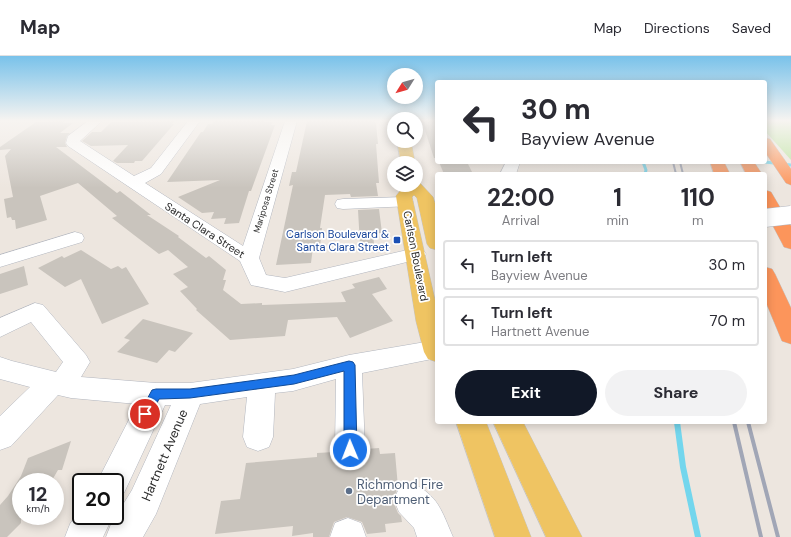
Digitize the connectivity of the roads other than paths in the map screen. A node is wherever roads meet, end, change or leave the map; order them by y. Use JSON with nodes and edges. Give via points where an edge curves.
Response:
{"nodes":[{"id":1,"x":74,"y":143,"type":"edge"},
{"id":2,"x":177,"y":143,"type":"edge"},
{"id":3,"x":285,"y":143,"type":"edge"},
{"id":4,"x":772,"y":143,"type":"edge"},
{"id":5,"x":767,"y":144,"type":"edge"},
{"id":6,"x":783,"y":162,"type":"edge"},
{"id":7,"x":791,"y":180,"type":"edge"},
{"id":8,"x":133,"y":183,"type":"junction"},
{"id":9,"x":405,"y":192,"type":"edge"},
{"id":10,"x":410,"y":192,"type":"edge"},
{"id":11,"x":412,"y":192,"type":"edge"},
{"id":12,"x":767,"y":199,"type":"edge"},
{"id":13,"x":791,"y":203,"type":"edge"},
{"id":14,"x":343,"y":204,"type":"dead end"},
{"id":15,"x":767,"y":204,"type":"edge"},
{"id":16,"x":434,"y":213,"type":"edge"},
{"id":17,"x":791,"y":215,"type":"edge"},
{"id":18,"x":767,"y":218,"type":"edge"},
{"id":19,"x":435,"y":223,"type":"edge"},
{"id":20,"x":75,"y":238,"type":"dead end"},
{"id":21,"x":791,"y":243,"type":"edge"},
{"id":22,"x":416,"y":254,"type":"junction"},
{"id":23,"x":249,"y":258,"type":"junction"},
{"id":24,"x":0,"y":261,"type":"edge"},
{"id":25,"x":767,"y":279,"type":"edge"},
{"id":26,"x":0,"y":328,"type":"edge"},
{"id":27,"x":791,"y":335,"type":"edge"},
{"id":28,"x":435,"y":346,"type":"edge"},
{"id":29,"x":435,"y":350,"type":"edge"},
{"id":30,"x":349,"y":365,"type":"junction"},
{"id":31,"x":0,"y":368,"type":"edge"},
{"id":32,"x":57,"y":383,"type":"junction"},
{"id":33,"x":262,"y":383,"type":"junction"},
{"id":34,"x":156,"y":394,"type":"junction"},
{"id":35,"x":190,"y":394,"type":"junction"},
{"id":36,"x":472,"y":424,"type":"edge"},
{"id":37,"x":509,"y":424,"type":"edge"},
{"id":38,"x":0,"y":436,"type":"edge"},
{"id":39,"x":258,"y":437,"type":"dead end"},
{"id":40,"x":350,"y":450,"type":"dead end"},
{"id":41,"x":117,"y":473,"type":"edge"},
{"id":42,"x":411,"y":500,"type":"dead end"},
{"id":43,"x":90,"y":525,"type":"edge"},
{"id":44,"x":83,"y":537,"type":"edge"},
{"id":45,"x":124,"y":537,"type":"edge"},
{"id":46,"x":435,"y":537,"type":"edge"},
{"id":47,"x":513,"y":537,"type":"edge"},
{"id":48,"x":564,"y":537,"type":"edge"}],
"edges":[{"from":1,"to":8,"type":"street","name":"Santa Clara Street"},
{"from":2,"to":8,"type":"street","via":[[156,171]]},
{"from":3,"to":23,"type":"street","name":"Mariposa Street"},
{"from":4,"to":6,"type":"highway"},
{"from":5,"to":6,"type":"highway"},
{"from":6,"to":7,"type":"highway"},
{"from":8,"to":23,"type":"street","name":"Santa Clara Street"},
{"from":9,"to":14,"type":"street"},
{"from":10,"to":22,"type":"main road","name":"Carlson Boulevard"},
{"from":11,"to":16,"type":"main road","name":"Carlson Boulevard","via":[[425,197]]},
{"from":12,"to":21,"type":"highway"},
{"from":13,"to":15,"type":"street"},
{"from":16,"to":19,"type":"main road","name":"Carlson Boulevard"},
{"from":17,"to":18,"type":"street","bridge":true},
{"from":20,"to":24,"type":"street"},
{"from":22,"to":23,"type":"street","name":"Santa Clara Street","via":[[286,285],[258,280]]},
{"from":22,"to":28,"type":"main road","name":"Carlson Boulevard"},
{"from":25,"to":27,"type":"highway"},
{"from":26,"to":32,"type":"street","via":[[35,311],[77,362]]},
{"from":29,"to":30,"type":"street"},
{"from":30,"to":33,"type":"street","via":[[294,380]]},
{"from":30,"to":40,"type":"street"},
{"from":31,"to":32,"type":"street"},
{"from":32,"to":34,"type":"street","via":[[71,387]]},
{"from":32,"to":38,"type":"street"},
{"from":33,"to":35,"type":"street"},
{"from":33,"to":39,"type":"street"},
{"from":34,"to":35,"type":"street"},
{"from":34,"to":41,"type":"street"},
{"from":35,"to":45,"type":"street","name":"Hartnett Avenue","via":[[144,502]]},
{"from":36,"to":47,"type":"main road"},
{"from":37,"to":48,"type":"main road"},
{"from":42,"to":46,"type":"street","via":[[427,517]]},
{"from":43,"to":44,"type":"street"}]}
